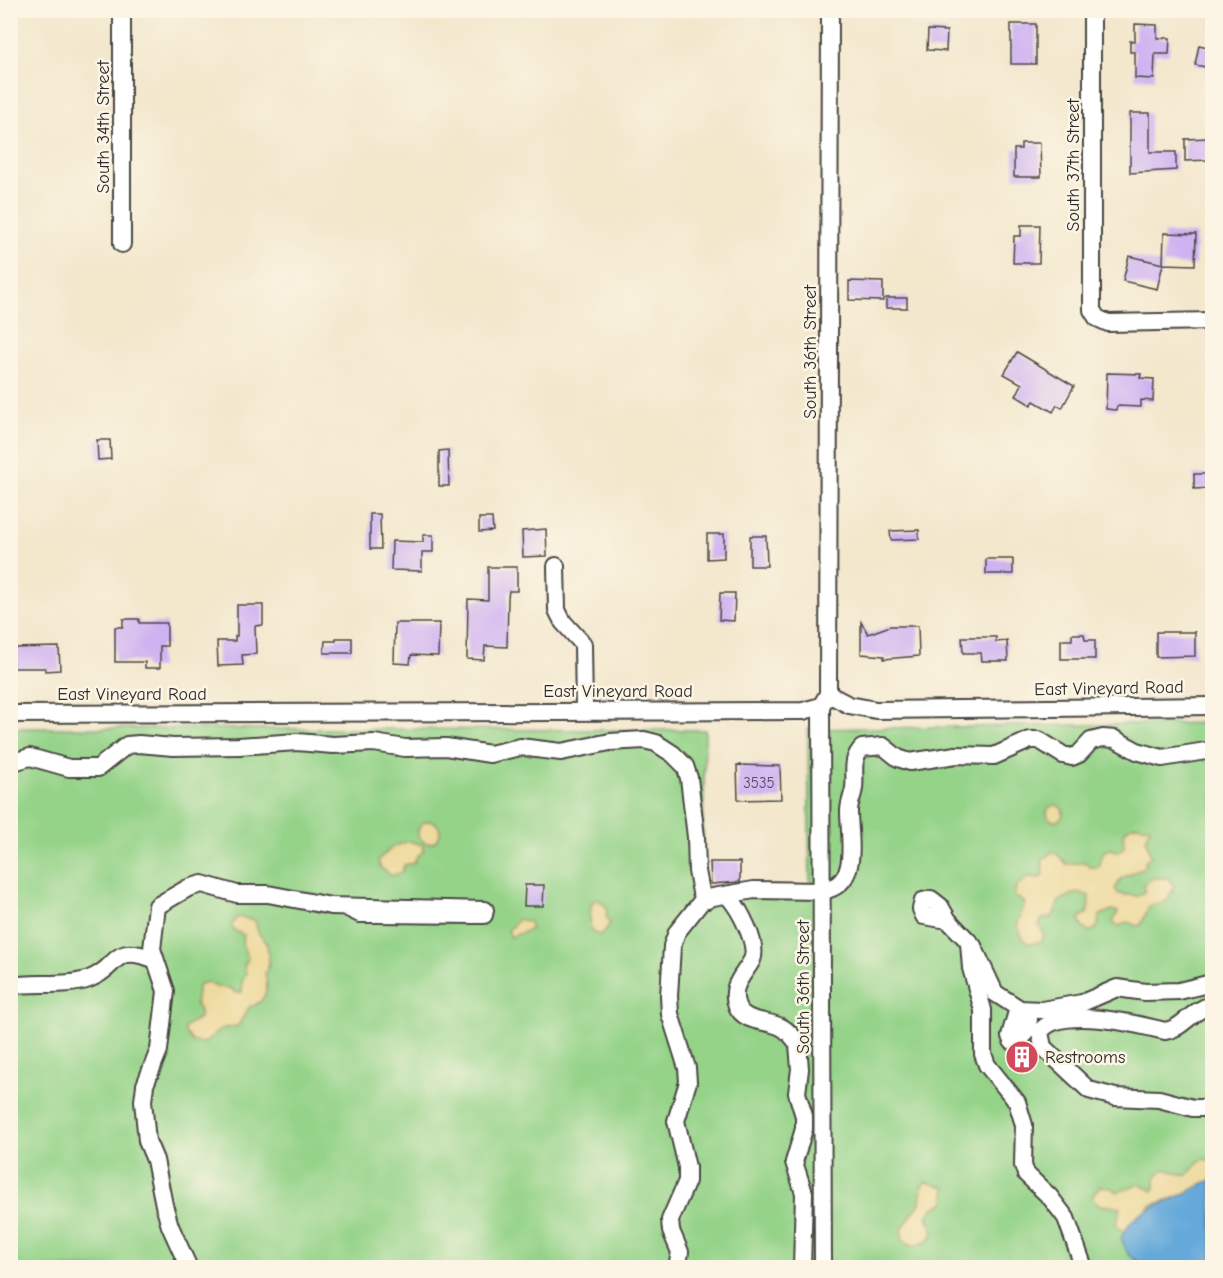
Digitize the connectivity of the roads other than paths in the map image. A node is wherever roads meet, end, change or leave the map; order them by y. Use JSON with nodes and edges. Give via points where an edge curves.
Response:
{"nodes":[{"id":1,"x":122,"y":10,"type":"edge"},
{"id":2,"x":830,"y":10,"type":"edge"},
{"id":3,"x":1092,"y":10,"type":"edge"},
{"id":4,"x":122,"y":244,"type":"dead end"},
{"id":5,"x":1212,"y":321,"type":"edge"},
{"id":6,"x":556,"y":566,"type":"dead end"},
{"id":7,"x":825,"y":700,"type":"junction"},
{"id":8,"x":1212,"y":706,"type":"edge"},
{"id":9,"x":584,"y":710,"type":"junction"},
{"id":10,"x":10,"y":714,"type":"edge"},
{"id":11,"x":1212,"y":750,"type":"edge"},
{"id":12,"x":10,"y":763,"type":"edge"},
{"id":13,"x":822,"y":891,"type":"junction"},
{"id":14,"x":728,"y":896,"type":"junction"},
{"id":15,"x":707,"y":900,"type":"junction"},
{"id":16,"x":346,"y":907,"type":"junction"},
{"id":17,"x":948,"y":920,"type":"dead end"},
{"id":18,"x":967,"y":939,"type":"junction"},
{"id":19,"x":154,"y":959,"type":"junction"},
{"id":20,"x":1212,"y":982,"type":"edge"},
{"id":21,"x":10,"y":986,"type":"edge"},
{"id":22,"x":1212,"y":1005,"type":"edge"},
{"id":23,"x":1212,"y":1108,"type":"edge"},
{"id":24,"x":189,"y":1268,"type":"edge"},
{"id":25,"x":677,"y":1268,"type":"edge"},
{"id":26,"x":801,"y":1268,"type":"edge"},
{"id":27,"x":823,"y":1268,"type":"edge"},
{"id":28,"x":1084,"y":1268,"type":"edge"}],
"edges":[{"from":1,"to":4,"type":"street","name":"South 34th Street"},
{"from":2,"to":7,"type":"street","name":"South 36th Street"},
{"from":3,"to":5,"type":"street","name":"South 37th Street","via":[[1092,310],[1097,318],[1108,323]]},
{"from":6,"to":9,"type":"street","via":[[557,610],[583,644]]},
{"from":7,"to":8,"type":"street","name":"East Vineyard Road","via":[[876,710]]},
{"from":7,"to":9,"type":"street","name":"East Vineyard Road","via":[[803,711]]},
{"from":7,"to":13,"type":"street","name":"South 36th Street"},
{"from":9,"to":10,"type":"street","name":"East Vineyard Road"},
{"from":11,"to":13,"type":"street","via":[[1162,758],[1103,738],[1091,741],[1072,757],[1048,744],[1030,740],[994,756],[956,755],[910,762],[883,746],[862,748],[853,764],[849,869],[833,889]]},
{"from":12,"to":15,"type":"street","via":[[30,757],[69,768],[98,768],[127,745],[139,744],[173,747],[374,743],[490,754],[520,747],[561,752],[644,740],[656,743],[685,766],[697,871],[701,892]]},
{"from":13,"to":14,"type":"street","via":[[754,890]]},
{"from":13,"to":27,"type":"street","name":"South 36th Street"},
{"from":14,"to":15,"type":"street"},
{"from":14,"to":26,"type":"street","via":[[746,923],[753,951],[736,987],[738,1008],[744,1016],[781,1027],[798,1044],[797,1093],[804,1129],[794,1162],[804,1193]]},
{"from":15,"to":25,"type":"street","via":[[700,902],[677,932],[670,968],[670,1014],[688,1082],[676,1121],[687,1180],[670,1220],[680,1252]]},
{"from":16,"to":16,"type":"street","via":[[360,914],[484,915],[485,910]]},
{"from":16,"to":19,"type":"street","via":[[268,894],[237,894],[202,884],[157,906]]},
{"from":17,"to":18,"type":"street"},
{"from":18,"to":20,"type":"street","via":[[979,954],[995,993],[1024,1010],[1082,1003],[1117,988],[1145,993],[1179,991]]},
{"from":18,"to":28,"type":"street","via":[[983,1010],[983,1054],[987,1065],[1017,1102],[1024,1125],[1026,1174],[1066,1218]]},
{"from":19,"to":21,"type":"street","via":[[130,952],[88,979]]},
{"from":19,"to":24,"type":"street","via":[[166,991],[159,1050],[145,1085],[147,1141],[170,1226]]},
{"from":22,"to":23,"type":"street","via":[[1199,1008],[1174,1030],[1165,1032],[1113,1021],[1067,1018],[1044,1025],[1040,1032],[1043,1047],[1089,1090]]}]}
